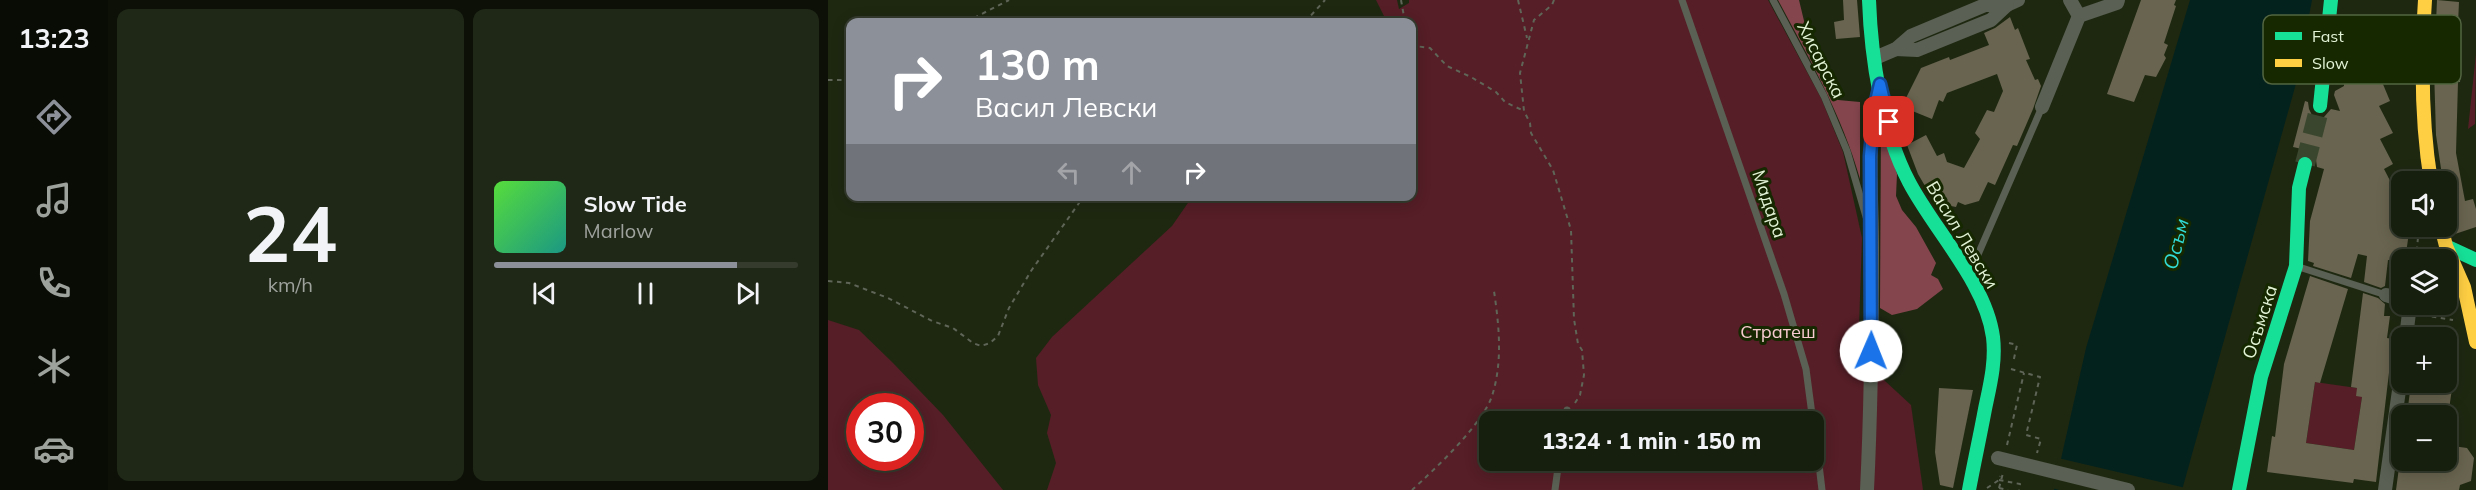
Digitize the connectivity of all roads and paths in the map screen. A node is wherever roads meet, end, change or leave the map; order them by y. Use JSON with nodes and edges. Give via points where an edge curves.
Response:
{"nodes":[{"id":1,"x":1009,"y":0,"type":"edge"},
{"id":2,"x":1325,"y":0,"type":"edge"},
{"id":3,"x":1401,"y":0,"type":"edge"},
{"id":4,"x":1518,"y":0,"type":"edge"},
{"id":5,"x":1554,"y":0,"type":"edge"},
{"id":6,"x":1682,"y":0,"type":"edge"},
{"id":7,"x":1773,"y":0,"type":"edge"},
{"id":8,"x":1869,"y":0,"type":"edge"},
{"id":9,"x":2070,"y":0,"type":"edge"},
{"id":10,"x":2118,"y":0,"type":"edge"},
{"id":11,"x":2331,"y":0,"type":"edge"},
{"id":12,"x":2425,"y":0,"type":"edge"},
{"id":13,"x":2013,"y":2,"type":"edge"},
{"id":14,"x":2328,"y":15,"type":"edge"},
{"id":15,"x":2424,"y":15,"type":"edge"},
{"id":16,"x":2079,"y":16,"type":"junction"},
{"id":17,"x":974,"y":18,"type":"edge"},
{"id":18,"x":1309,"y":18,"type":"edge"},
{"id":19,"x":1404,"y":18,"type":"edge"},
{"id":20,"x":1527,"y":40,"type":"junction"},
{"id":21,"x":1416,"y":46,"type":"edge"},
{"id":22,"x":1875,"y":58,"type":"junction"},
{"id":23,"x":828,"y":80,"type":"edge"},
{"id":24,"x":846,"y":80,"type":"edge"},
{"id":25,"x":1880,"y":84,"type":"junction"},
{"id":26,"x":2325,"y":84,"type":"edge"},
{"id":27,"x":2420,"y":84,"type":"edge"},
{"id":28,"x":2042,"y":106,"type":"joint"},
{"id":29,"x":2320,"y":106,"type":"tunnel mouth"},
{"id":30,"x":1524,"y":111,"type":"junction"},
{"id":31,"x":2305,"y":164,"type":"tunnel mouth"},
{"id":32,"x":2429,"y":171,"type":"edge"},
{"id":33,"x":1080,"y":201,"type":"edge"},
{"id":34,"x":2444,"y":237,"type":"edge"},
{"id":35,"x":1872,"y":238,"type":"junction"},
{"id":36,"x":2446,"y":246,"type":"junction"},
{"id":37,"x":2476,"y":260,"type":"edge"},
{"id":38,"x":2296,"y":266,"type":"junction"},
{"id":39,"x":1968,"y":278,"type":"junction"},
{"id":40,"x":828,"y":281,"type":"edge"},
{"id":41,"x":1494,"y":291,"type":"dead end"},
{"id":42,"x":2386,"y":295,"type":"joint"},
{"id":43,"x":2391,"y":297,"type":"edge"},
{"id":44,"x":2434,"y":315,"type":"edge"},
{"id":45,"x":2459,"y":321,"type":"dead end"},
{"id":46,"x":2007,"y":342,"type":"dead end"},
{"id":47,"x":2476,"y":342,"type":"edge"},
{"id":48,"x":2024,"y":373,"type":"junction"},
{"id":49,"x":2399,"y":393,"type":"edge"},
{"id":50,"x":1567,"y":410,"type":"edge"},
{"id":51,"x":1812,"y":411,"type":"edge"},
{"id":52,"x":2007,"y":445,"type":"dead end"},
{"id":53,"x":1998,"y":458,"type":"dead end"},
{"id":54,"x":2034,"y":467,"type":"junction"},
{"id":55,"x":1558,"y":471,"type":"edge"},
{"id":56,"x":1820,"y":471,"type":"edge"},
{"id":57,"x":1999,"y":488,"type":"dead end"},
{"id":58,"x":1412,"y":490,"type":"edge"},
{"id":59,"x":1555,"y":490,"type":"edge"},
{"id":60,"x":1822,"y":490,"type":"edge"},
{"id":61,"x":1866,"y":490,"type":"edge"},
{"id":62,"x":1969,"y":490,"type":"edge"},
{"id":63,"x":1985,"y":490,"type":"edge"},
{"id":64,"x":2008,"y":490,"type":"edge"},
{"id":65,"x":2019,"y":490,"type":"edge"},
{"id":66,"x":2128,"y":490,"type":"edge"},
{"id":67,"x":2239,"y":490,"type":"edge"},
{"id":68,"x":2385,"y":490,"type":"edge"}],
"edges":[{"from":1,"to":17,"type":"path"},
{"from":2,"to":18,"type":"path"},
{"from":3,"to":19,"type":"path"},
{"from":4,"to":20,"type":"path"},
{"from":5,"to":20,"type":"path","via":[[1534,20]]},
{"from":6,"to":51,"type":"lane","name":"Мадара","via":[[1784,294],[1806,369]]},
{"from":7,"to":35,"type":"lane","name":"Хисарска","via":[[1824,96]]},
{"from":8,"to":22,"type":"street","name":"Васил Левски"},
{"from":9,"to":16,"type":"street"},
{"from":10,"to":16,"type":"street"},
{"from":11,"to":14,"type":"street"},
{"from":12,"to":15,"type":"street"},
{"from":13,"to":22,"type":"street","via":[[1991,20],[1917,50],[1896,49]]},
{"from":16,"to":28,"type":"street"},
{"from":20,"to":30,"type":"path","via":[[1520,73]]},
{"from":21,"to":30,"type":"path","via":[[1430,48],[1447,66]]},
{"from":22,"to":25,"type":"street","name":"Васил Левски"},
{"from":23,"to":24,"type":"path"},
{"from":25,"to":35,"type":"street","via":[[1870,156]]},
{"from":25,"to":39,"type":"street","name":"Васил Левски","via":[[1906,177]]},
{"from":26,"to":29,"type":"street"},
{"from":27,"to":32,"type":"street"},
{"from":28,"to":39,"type":"lane"},
{"from":30,"to":50,"type":"path","via":[[1558,184],[1573,241],[1574,319],[1584,375],[1580,395]]},
{"from":31,"to":38,"type":"street","name":"Осъмска","via":[[2299,188]]},
{"from":33,"to":40,"type":"path","via":[[1031,271],[998,336],[981,346],[953,328],[888,298],[849,283]]},
{"from":34,"to":36,"type":"street"},
{"from":35,"to":61,"type":"street"},
{"from":36,"to":37,"type":"street"},
{"from":36,"to":47,"type":"street","via":[[2464,287]]},
{"from":38,"to":42,"type":"lane"},
{"from":38,"to":67,"type":"street","name":"Осъмска","via":[[2261,377]]},
{"from":39,"to":62,"type":"street","name":"Васил Левски","via":[[1992,324],[1995,341]]},
{"from":41,"to":58,"type":"path","via":[[1499,347],[1492,395],[1474,425]]},
{"from":42,"to":43,"type":"street"},
{"from":44,"to":45,"type":"path"},
{"from":46,"to":48,"type":"path","via":[[2017,345],[2011,369]]},
{"from":48,"to":52,"type":"path"},
{"from":48,"to":54,"type":"path","via":[[2040,377],[2026,435],[2040,439]]},
{"from":49,"to":68,"type":"street"},
{"from":53,"to":54,"type":"street","bridge":true},
{"from":54,"to":66,"type":"street","bridge":true},
{"from":55,"to":59,"type":"lane"},
{"from":56,"to":60,"type":"lane","name":"Мадара"},
{"from":57,"to":64,"type":"path"},
{"from":63,"to":65,"type":"path","via":[[1999,478],[2020,484]]}]}
